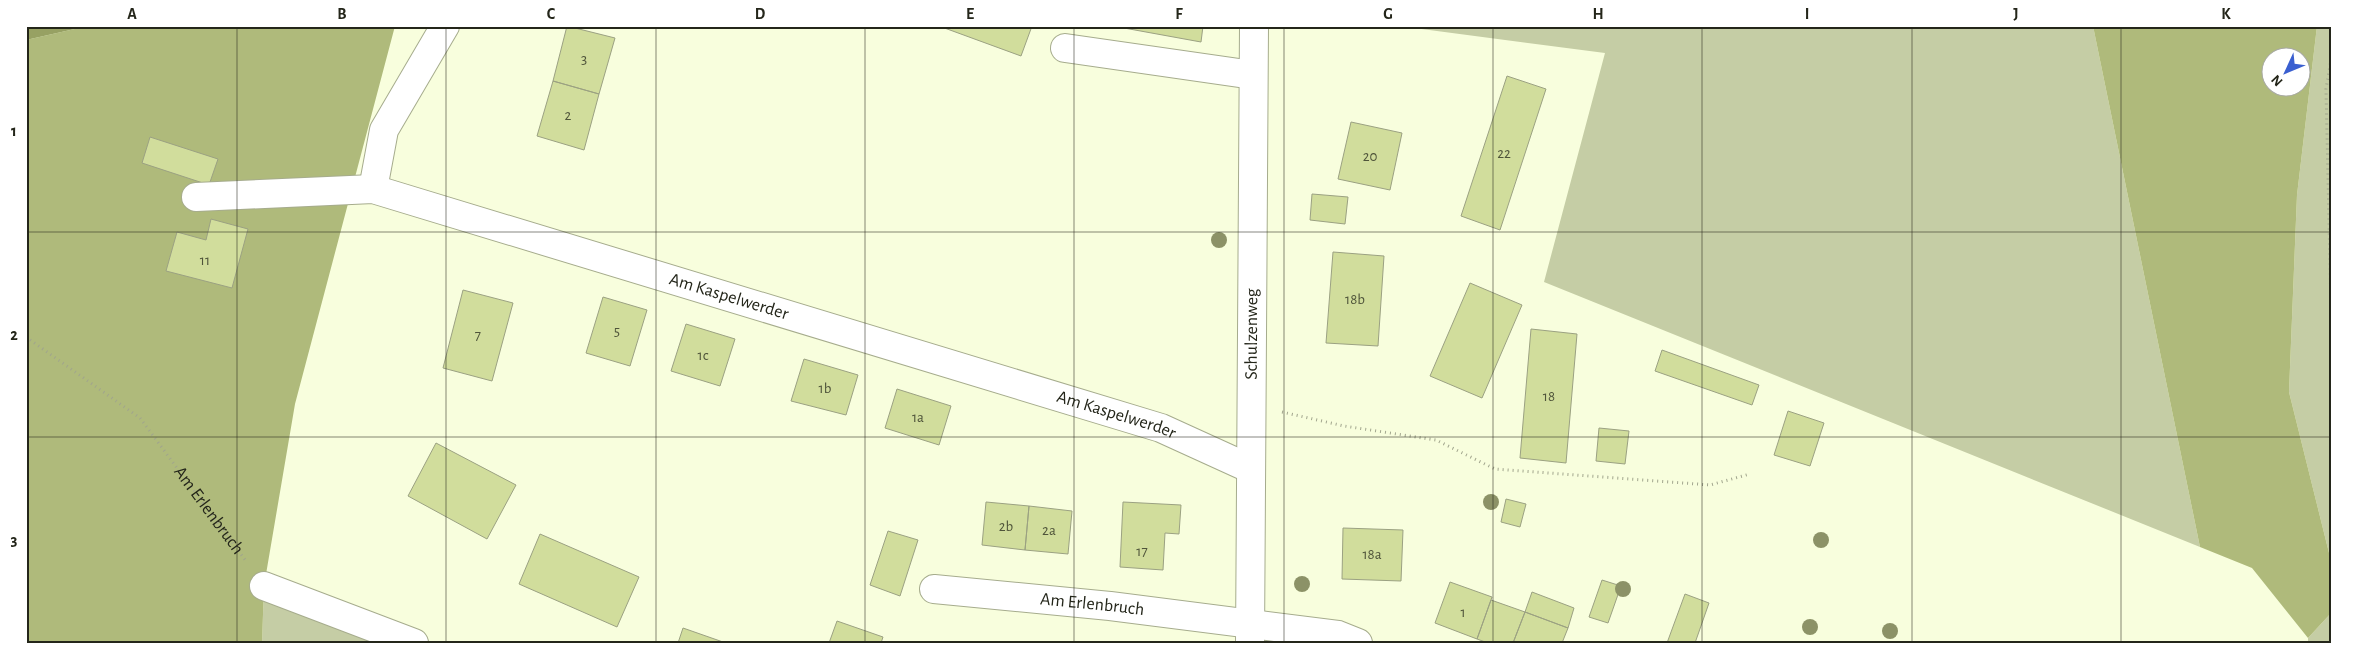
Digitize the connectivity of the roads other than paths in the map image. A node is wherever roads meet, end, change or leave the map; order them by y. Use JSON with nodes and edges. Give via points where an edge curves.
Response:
{"nodes":[{"id":1,"x":445,"y":26,"type":"edge"},
{"id":2,"x":1254,"y":26,"type":"edge"},
{"id":3,"x":1065,"y":48,"type":"dead end"},
{"id":4,"x":1253,"y":75,"type":"junction"},
{"id":5,"x":373,"y":189,"type":"junction"},
{"id":6,"x":196,"y":198,"type":"dead end"},
{"id":7,"x":1251,"y":469,"type":"junction"},
{"id":8,"x":264,"y":586,"type":"road end"},
{"id":9,"x":934,"y":589,"type":"dead end"},
{"id":10,"x":1250,"y":633,"type":"edge"},
{"id":11,"x":414,"y":643,"type":"edge"},
{"id":12,"x":1358,"y":643,"type":"edge"}],
"edges":[{"from":1,"to":5,"type":"street","via":[[384,130]]},
{"from":2,"to":4,"type":"street","name":"Schulzenweg"},
{"from":3,"to":4,"type":"street"},
{"from":4,"to":7,"type":"street","name":"Schulzenweg"},
{"from":5,"to":6,"type":"street","name":"Am Kaspelwerder"},
{"from":5,"to":7,"type":"street","name":"Am Kaspelwerder","via":[[1161,428]]},
{"from":7,"to":10,"type":"street","name":"Schulzenweg"},
{"from":8,"to":11,"type":"street"},
{"from":9,"to":10,"type":"street","name":"Am Erlenbruch","via":[[1110,606]]},
{"from":10,"to":12,"type":"street","name":"Am Erlenbruch","via":[[1338,635]]}]}
